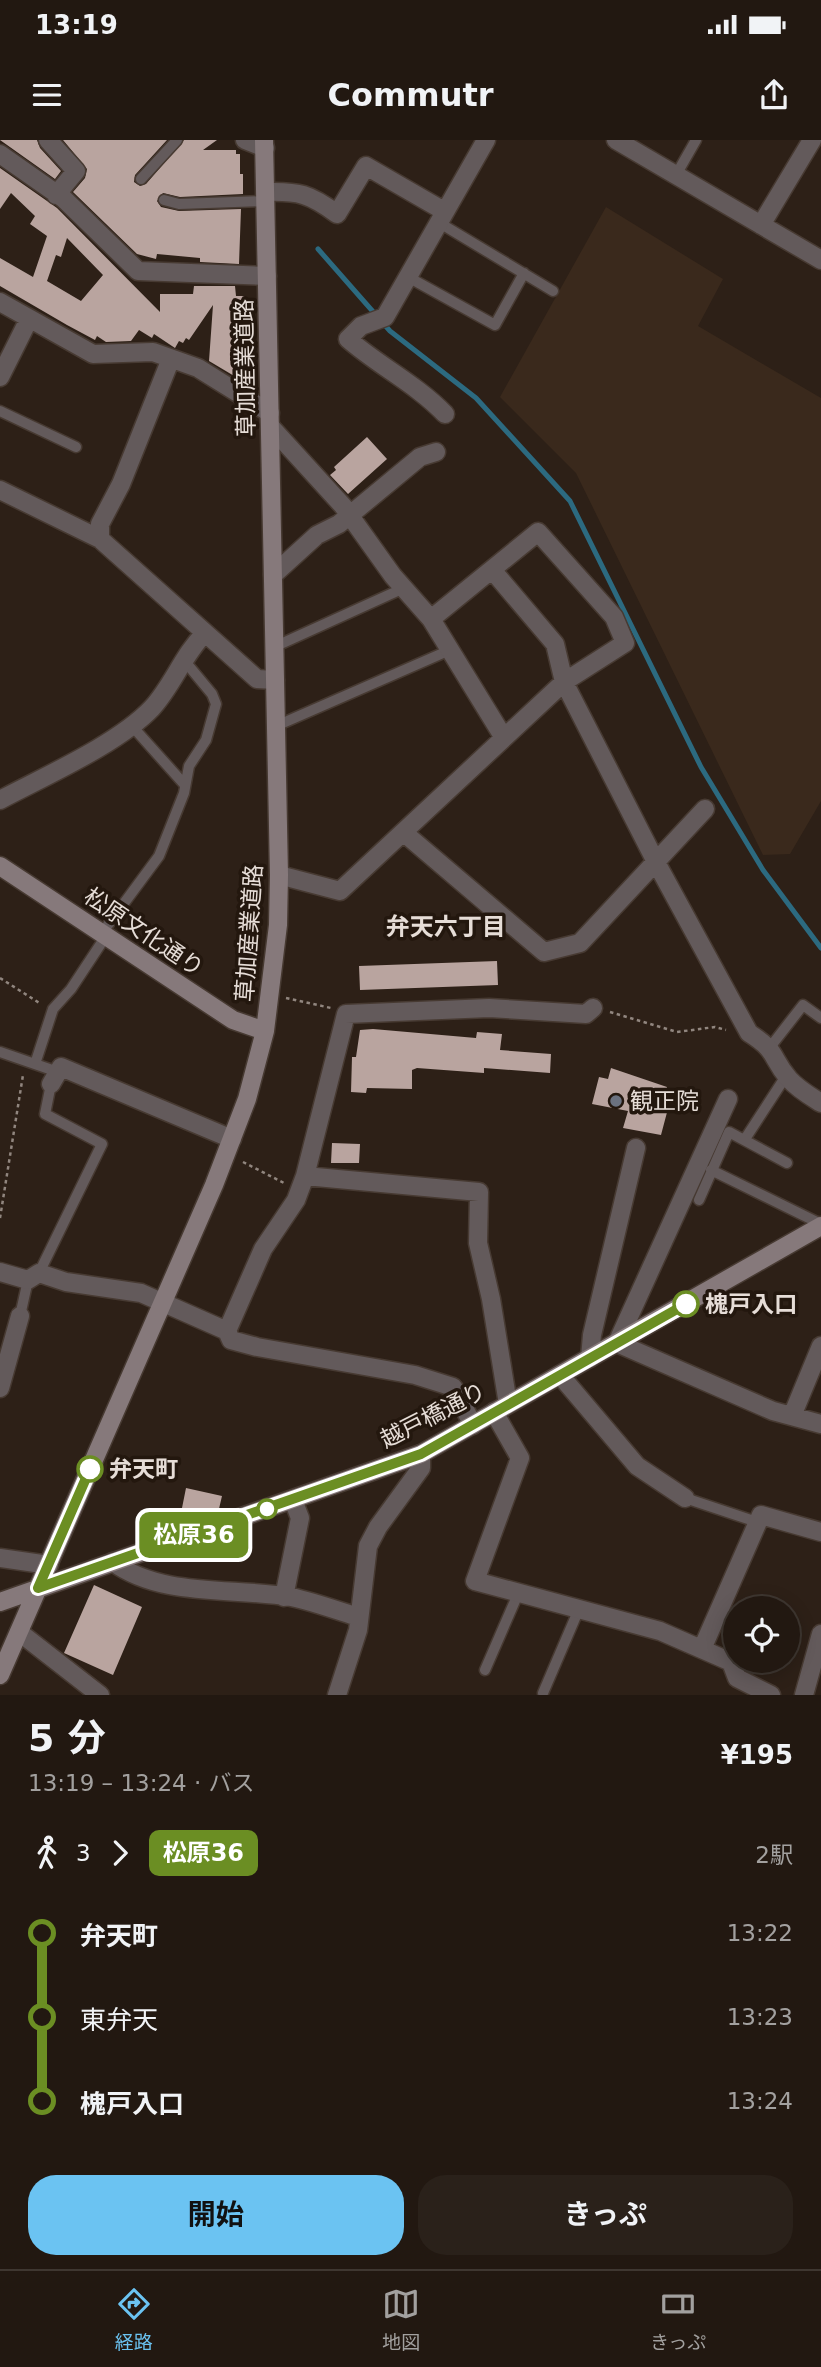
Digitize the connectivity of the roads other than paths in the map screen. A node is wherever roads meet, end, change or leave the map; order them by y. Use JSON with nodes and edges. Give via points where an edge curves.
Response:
{"nodes":[{"id":1,"x":48,"y":140,"type":"edge"},
{"id":2,"x":177,"y":140,"type":"edge"},
{"id":3,"x":245,"y":140,"type":"edge"},
{"id":4,"x":485,"y":140,"type":"edge"},
{"id":5,"x":616,"y":140,"type":"edge"},
{"id":6,"x":695,"y":140,"type":"edge"},
{"id":7,"x":812,"y":140,"type":"edge"},
{"id":8,"x":265,"y":144,"type":"edge"},
{"id":9,"x":0,"y":154,"type":"edge"},
{"id":10,"x":676,"y":175,"type":"junction"},
{"id":11,"x":141,"y":179,"type":"dead end"},
{"id":12,"x":55,"y":195,"type":"junction"},
{"id":13,"x":266,"y":196,"type":"junction"},
{"id":14,"x":164,"y":200,"type":"dead end"},
{"id":15,"x":441,"y":217,"type":"junction"},
{"id":16,"x":761,"y":225,"type":"junction"},
{"id":17,"x":821,"y":260,"type":"edge"},
{"id":18,"x":524,"y":273,"type":"junction"},
{"id":19,"x":267,"y":276,"type":"junction"},
{"id":20,"x":408,"y":277,"type":"junction"},
{"id":21,"x":554,"y":291,"type":"dead end"},
{"id":22,"x":0,"y":302,"type":"edge"},
{"id":23,"x":29,"y":319,"type":"junction"},
{"id":24,"x":170,"y":361,"type":"junction"},
{"id":25,"x":3,"y":365,"type":"edge"},
{"id":26,"x":0,"y":411,"type":"edge"},
{"id":27,"x":445,"y":414,"type":"dead end"},
{"id":28,"x":270,"y":420,"type":"junction"},
{"id":29,"x":76,"y":447,"type":"dead end"},
{"id":30,"x":436,"y":452,"type":"dead end"},
{"id":31,"x":0,"y":490,"type":"edge"},
{"id":32,"x":350,"y":515,"type":"junction"},
{"id":33,"x":100,"y":539,"type":"junction"},
{"id":34,"x":492,"y":571,"type":"junction"},
{"id":35,"x":273,"y":575,"type":"junction"},
{"id":36,"x":404,"y":588,"type":"junction"},
{"id":37,"x":431,"y":620,"type":"junction"},
{"id":38,"x":205,"y":633,"type":"junction"},
{"id":39,"x":274,"y":647,"type":"junction"},
{"id":40,"x":450,"y":650,"type":"junction"},
{"id":41,"x":183,"y":659,"type":"junction"},
{"id":42,"x":275,"y":680,"type":"junction"},
{"id":43,"x":564,"y":681,"type":"junction"},
{"id":44,"x":132,"y":726,"type":"junction"},
{"id":45,"x":276,"y":726,"type":"junction"},
{"id":46,"x":504,"y":738,"type":"junction"},
{"id":47,"x":184,"y":784,"type":"junction"},
{"id":48,"x":0,"y":800,"type":"edge"},
{"id":49,"x":705,"y":810,"type":"dead end"},
{"id":50,"x":403,"y":832,"type":"junction"},
{"id":51,"x":657,"y":864,"type":"junction"},
{"id":52,"x":3,"y":873,"type":"edge"},
{"id":53,"x":279,"y":875,"type":"junction"},
{"id":54,"x":104,"y":935,"type":"junction"},
{"id":55,"x":593,"y":1007,"type":"road end"},
{"id":56,"x":821,"y":1018,"type":"edge"},
{"id":57,"x":265,"y":1031,"type":"junction"},
{"id":58,"x":771,"y":1046,"type":"junction"},
{"id":59,"x":0,"y":1052,"type":"edge"},
{"id":60,"x":30,"y":1063,"type":"junction"},
{"id":61,"x":786,"y":1076,"type":"junction"},
{"id":62,"x":55,"y":1078,"type":"junction"},
{"id":63,"x":728,"y":1099,"type":"dead end"},
{"id":64,"x":821,"y":1103,"type":"edge"},
{"id":65,"x":232,"y":1139,"type":"junction"},
{"id":66,"x":745,"y":1139,"type":"junction"},
{"id":67,"x":636,"y":1148,"type":"dead end"},
{"id":68,"x":787,"y":1163,"type":"dead end"},
{"id":69,"x":711,"y":1170,"type":"junction"},
{"id":70,"x":302,"y":1183,"type":"junction"},
{"id":71,"x":699,"y":1200,"type":"dead end"},
{"id":72,"x":821,"y":1225,"type":"edge"},
{"id":73,"x":0,"y":1272,"type":"edge"},
{"id":74,"x":34,"y":1276,"type":"junction"},
{"id":75,"x":162,"y":1301,"type":"junction"},
{"id":76,"x":20,"y":1316,"type":"joint"},
{"id":77,"x":227,"y":1331,"type":"junction"},
{"id":78,"x":617,"y":1343,"type":"junction"},
{"id":79,"x":821,"y":1346,"type":"edge"},
{"id":80,"x":590,"y":1358,"type":"junction"},
{"id":81,"x":560,"y":1375,"type":"junction"},
{"id":82,"x":0,"y":1388,"type":"edge"},
{"id":83,"x":501,"y":1408,"type":"junction"},
{"id":84,"x":792,"y":1416,"type":"junction"},
{"id":85,"x":821,"y":1424,"type":"edge"},
{"id":86,"x":473,"y":1425,"type":"junction"},
{"id":87,"x":421,"y":1454,"type":"junction"},
{"id":88,"x":685,"y":1498,"type":"joint"},
{"id":89,"x":293,"y":1500,"type":"junction"},
{"id":90,"x":757,"y":1522,"type":"junction"},
{"id":91,"x":821,"y":1532,"type":"edge"},
{"id":92,"x":0,"y":1558,"type":"edge"},
{"id":93,"x":113,"y":1562,"type":"junction"},
{"id":94,"x":49,"y":1565,"type":"junction"},
{"id":95,"x":38,"y":1588,"type":"junction"},
{"id":96,"x":518,"y":1594,"type":"junction"},
{"id":97,"x":284,"y":1597,"type":"junction"},
{"id":98,"x":0,"y":1602,"type":"edge"},
{"id":99,"x":579,"y":1609,"type":"junction"},
{"id":100,"x":358,"y":1617,"type":"junction"},
{"id":101,"x":19,"y":1632,"type":"junction"},
{"id":102,"x":821,"y":1634,"type":"edge"},
{"id":103,"x":702,"y":1649,"type":"junction"},
{"id":104,"x":485,"y":1670,"type":"dead end"},
{"id":105,"x":0,"y":1675,"type":"edge"},
{"id":106,"x":543,"y":1693,"type":"edge"},
{"id":107,"x":100,"y":1695,"type":"edge"},
{"id":108,"x":337,"y":1695,"type":"edge"},
{"id":109,"x":771,"y":1695,"type":"edge"},
{"id":110,"x":804,"y":1695,"type":"edge"}],
"edges":[{"from":1,"to":12,"type":"street","via":[[76,171]]},
{"from":2,"to":11,"type":"lane"},
{"from":3,"to":8,"type":"street"},
{"from":4,"to":15,"type":"street"},
{"from":5,"to":10,"type":"street"},
{"from":6,"to":10,"type":"lane"},
{"from":7,"to":16,"type":"street"},
{"from":8,"to":13,"type":"main road","name":"草加産業道路"},
{"from":9,"to":12,"type":"street"},
{"from":10,"to":16,"type":"street"},
{"from":12,"to":19,"type":"street","via":[[138,271]]},
{"from":13,"to":14,"type":"lane","via":[[179,204]]},
{"from":13,"to":15,"type":"street","via":[[295,191],[316,198],[337,214],[366,166]]},
{"from":13,"to":19,"type":"main road","name":"草加産業道路"},
{"from":15,"to":18,"type":"lane"},
{"from":15,"to":20,"type":"street"},
{"from":16,"to":17,"type":"street"},
{"from":18,"to":20,"type":"lane","via":[[495,325]]},
{"from":18,"to":21,"type":"lane"},
{"from":19,"to":28,"type":"main road","name":"草加産業道路"},
{"from":20,"to":27,"type":"street","via":[[385,317],[361,326],[348,339]]},
{"from":22,"to":23,"type":"street"},
{"from":23,"to":24,"type":"street","via":[[93,354],[153,352]]},
{"from":23,"to":25,"type":"street"},
{"from":24,"to":28,"type":"street","via":[[213,375]]},
{"from":24,"to":33,"type":"street","via":[[121,484],[100,524]]},
{"from":26,"to":29,"type":"lane"},
{"from":28,"to":32,"type":"street"},
{"from":28,"to":35,"type":"main road","name":"草加産業道路"},
{"from":30,"to":32,"type":"street","via":[[420,457]]},
{"from":31,"to":33,"type":"street"},
{"from":32,"to":35,"type":"street","via":[[317,535]]},
{"from":32,"to":36,"type":"street"},
{"from":33,"to":38,"type":"street"},
{"from":34,"to":37,"type":"street"},
{"from":34,"to":43,"type":"street","via":[[555,644]]},
{"from":34,"to":43,"type":"street","via":[[538,532],[614,617],[625,643]]},
{"from":35,"to":39,"type":"main road","name":"草加産業道路"},
{"from":36,"to":37,"type":"street"},
{"from":36,"to":39,"type":"lane"},
{"from":37,"to":40,"type":"street"},
{"from":38,"to":41,"type":"street"},
{"from":38,"to":42,"type":"street","via":[[257,679]]},
{"from":39,"to":42,"type":"main road","name":"草加産業道路"},
{"from":40,"to":45,"type":"lane"},
{"from":40,"to":46,"type":"street"},
{"from":41,"to":44,"type":"street","via":[[154,706]]},
{"from":41,"to":47,"type":"lane","via":[[216,704],[206,740],[189,766]]},
{"from":42,"to":45,"type":"main road","name":"草加産業道路"},
{"from":43,"to":46,"type":"street"},
{"from":43,"to":51,"type":"street"},
{"from":44,"to":47,"type":"lane"},
{"from":44,"to":48,"type":"street"},
{"from":45,"to":53,"type":"main road","name":"草加産業道路"},
{"from":46,"to":50,"type":"street"},
{"from":47,"to":54,"type":"lane","via":[[159,856]]},
{"from":49,"to":51,"type":"street"},
{"from":50,"to":51,"type":"street","via":[[544,952],[580,943]]},
{"from":50,"to":53,"type":"street","via":[[340,891]]},
{"from":51,"to":58,"type":"street","via":[[749,1033]]},
{"from":52,"to":54,"type":"main road","name":"松原文化通り"},
{"from":53,"to":57,"type":"main road","name":"草加産業道路"},
{"from":54,"to":57,"type":"main road","name":"松原文化通り","via":[[233,1020]]},
{"from":54,"to":60,"type":"lane","via":[[53,1009]]},
{"from":55,"to":70,"type":"street","via":[[586,1014],[489,1008],[346,1014]]},
{"from":56,"to":58,"type":"lane","via":[[803,1005]]},
{"from":57,"to":65,"type":"main road","name":"草加産業道路"},
{"from":58,"to":61,"type":"street"},
{"from":59,"to":60,"type":"lane"},
{"from":60,"to":62,"type":"lane"},
{"from":61,"to":64,"type":"street"},
{"from":61,"to":66,"type":"lane"},
{"from":62,"to":65,"type":"street","via":[[61,1067]]},
{"from":62,"to":74,"type":"lane","via":[[45,1114],[102,1144]]},
{"from":63,"to":78,"type":"street"},
{"from":65,"to":75,"type":"main road","name":"草加産業道路"},
{"from":66,"to":68,"type":"lane","via":[[755,1149]]},
{"from":66,"to":69,"type":"lane","via":[[729,1132]]},
{"from":67,"to":80,"type":"street"},
{"from":69,"to":71,"type":"lane"},
{"from":69,"to":72,"type":"lane"},
{"from":70,"to":77,"type":"street","via":[[263,1249]]},
{"from":70,"to":83,"type":"street","via":[[479,1192],[478,1243],[491,1299]]},
{"from":72,"to":78,"type":"main road","name":"越戸橋通り"},
{"from":73,"to":74,"type":"street"},
{"from":74,"to":75,"type":"street","via":[[141,1293]]},
{"from":74,"to":76,"type":"lane"},
{"from":75,"to":77,"type":"street"},
{"from":75,"to":94,"type":"main road","name":"草加産業道路"},
{"from":76,"to":82,"type":"street"},
{"from":77,"to":86,"type":"street","via":[[231,1340],[257,1347],[415,1375],[453,1387]]},
{"from":78,"to":80,"type":"main road","name":"越戸橋通り"},
{"from":78,"to":84,"type":"street"},
{"from":79,"to":84,"type":"street"},
{"from":80,"to":81,"type":"main road","name":"越戸橋通り"},
{"from":81,"to":83,"type":"main road","name":"越戸橋通り"},
{"from":81,"to":88,"type":"street","via":[[637,1466]]},
{"from":83,"to":86,"type":"main road","name":"越戸橋通り"},
{"from":83,"to":96,"type":"street","via":[[520,1458],[475,1581]]},
{"from":84,"to":85,"type":"street"},
{"from":86,"to":87,"type":"main road","name":"越戸橋通り"},
{"from":87,"to":89,"type":"main road","name":"越戸橋通り"},
{"from":87,"to":100,"type":"street","via":[[421,1468],[368,1546]]},
{"from":88,"to":90,"type":"lane"},
{"from":89,"to":93,"type":"main road","name":"越戸橋通り"},
{"from":89,"to":97,"type":"street","via":[[300,1518]]},
{"from":90,"to":91,"type":"street","via":[[761,1515]]},
{"from":90,"to":103,"type":"street"},
{"from":92,"to":94,"type":"street"},
{"from":93,"to":95,"type":"main road","name":"越戸橋通り"},
{"from":93,"to":97,"type":"street","via":[[131,1576]]},
{"from":94,"to":95,"type":"main road","name":"草加産業道路"},
{"from":95,"to":98,"type":"main road","name":"越戸橋通り"},
{"from":95,"to":101,"type":"main road","name":"草加産業道路"},
{"from":96,"to":99,"type":"street"},
{"from":96,"to":104,"type":"lane"},
{"from":97,"to":100,"type":"street"},
{"from":99,"to":103,"type":"street","via":[[660,1631]]},
{"from":99,"to":106,"type":"lane"},
{"from":100,"to":108,"type":"street","via":[[354,1647]]},
{"from":101,"to":105,"type":"main road","name":"草加産業道路"},
{"from":101,"to":107,"type":"street"},
{"from":102,"to":110,"type":"street"},
{"from":103,"to":109,"type":"street","via":[[731,1662],[737,1678]]}]}
